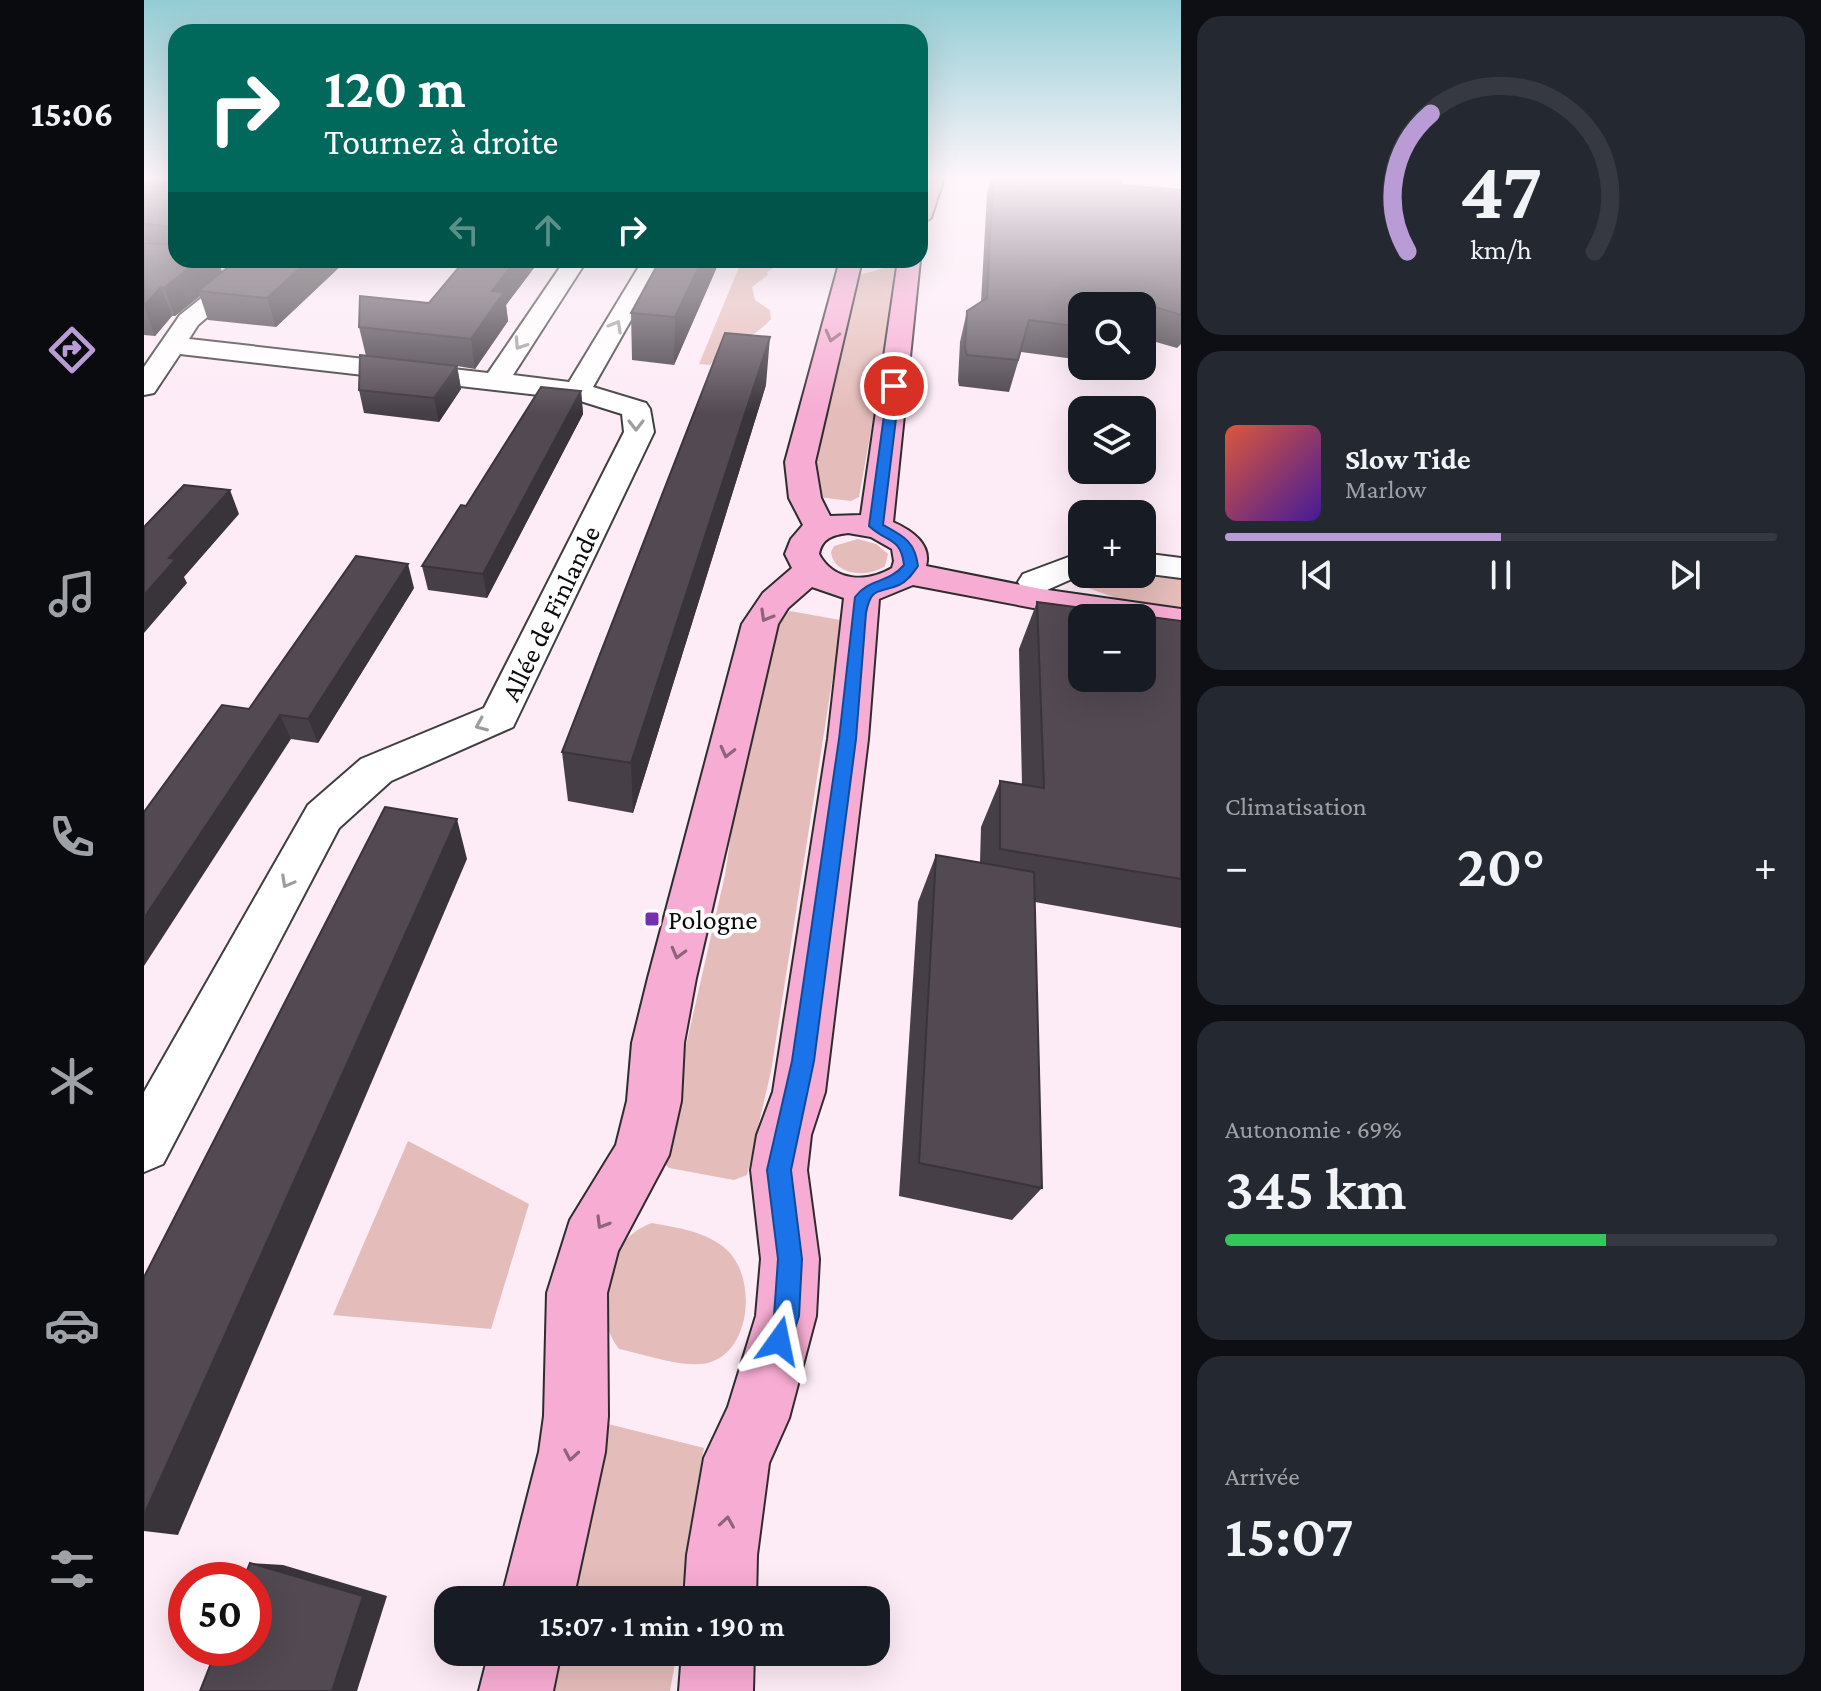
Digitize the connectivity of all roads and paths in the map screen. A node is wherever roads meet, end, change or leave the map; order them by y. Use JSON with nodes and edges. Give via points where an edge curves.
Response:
{"nodes":[{"id":1,"x":253,"y":268,"type":"edge"},
{"id":2,"x":571,"y":268,"type":"edge"},
{"id":3,"x":649,"y":268,"type":"edge"},
{"id":4,"x":849,"y":268,"type":"edge"},
{"id":5,"x":908,"y":268,"type":"edge"},
{"id":6,"x":172,"y":345,"type":"junction"},
{"id":7,"x":495,"y":382,"type":"junction"},
{"id":8,"x":144,"y":387,"type":"edge"},
{"id":9,"x":577,"y":391,"type":"junction"},
{"id":10,"x":876,"y":526,"type":"junction"},
{"id":11,"x":823,"y":528,"type":"junction"},
{"id":12,"x":908,"y":561,"type":"junction"},
{"id":13,"x":1156,"y":565,"type":"edge"},
{"id":14,"x":1068,"y":568,"type":"edge"},
{"id":15,"x":1181,"y":568,"type":"edge"},
{"id":16,"x":811,"y":570,"type":"junction"},
{"id":17,"x":1035,"y":582,"type":"junction"},
{"id":18,"x":869,"y":589,"type":"junction"},
{"id":19,"x":1081,"y":604,"type":"edge"},
{"id":20,"x":1086,"y":604,"type":"edge"},
{"id":21,"x":1156,"y":617,"type":"edge"},
{"id":22,"x":1181,"y":621,"type":"edge"},
{"id":23,"x":144,"y":1145,"type":"edge"},
{"id":24,"x":540,"y":1586,"type":"edge"},
{"id":25,"x":721,"y":1586,"type":"edge"},
{"id":26,"x":522,"y":1666,"type":"edge"},
{"id":27,"x":717,"y":1666,"type":"edge"},
{"id":28,"x":516,"y":1691,"type":"edge"},
{"id":29,"x":716,"y":1691,"type":"edge"}],
"edges":[{"from":1,"to":6,"type":"street","via":[[189,320]]},
{"from":2,"to":7,"type":"street","one_way":true},
{"from":9,"to":3,"type":"street","one_way":true},
{"from":4,"to":11,"type":"main road","one_way":true,"via":[[800,462],[810,516]]},
{"from":5,"to":10,"type":"main road"},
{"from":6,"to":7,"type":"street","name":"Allée de Finlande"},
{"from":6,"to":8,"type":"street"},
{"from":7,"to":9,"type":"street","name":"Allée de Finlande"},
{"from":9,"to":23,"type":"street","name":"Allée de Finlande","one_way":true,"via":[[636,409],[639,432],[499,717],[376,770],[323,817]]},
{"from":10,"to":11,"type":"main road","via":[[848,523]]},
{"from":10,"to":12,"type":"main road","via":[[896,535]]},
{"from":11,"to":16,"type":"main road","via":[[803,547]]},
{"from":12,"to":17,"type":"main road","via":[[1006,571]]},
{"from":12,"to":18,"type":"main road","via":[[898,581]]},
{"from":12,"to":19,"type":"main road"},
{"from":13,"to":15,"type":"street"},
{"from":14,"to":17,"type":"street"},
{"from":16,"to":18,"type":"main road","via":[[830,583]]},
{"from":16,"to":24,"type":"main road","one_way":true,"via":[[775,601],[760,624],[672,978],[641,1155],[591,1241],[577,1293],[572,1452]]},
{"from":17,"to":20,"type":"main road"},
{"from":25,"to":18,"type":"main road","one_way":true,"via":[[737,1458],[757,1418],[786,1316],[790,1259],[779,1170],[799,1092],[848,739],[859,613]]},
{"from":21,"to":22,"type":"main road"},
{"from":26,"to":28,"type":"main road"},
{"from":27,"to":29,"type":"main road"}]}
